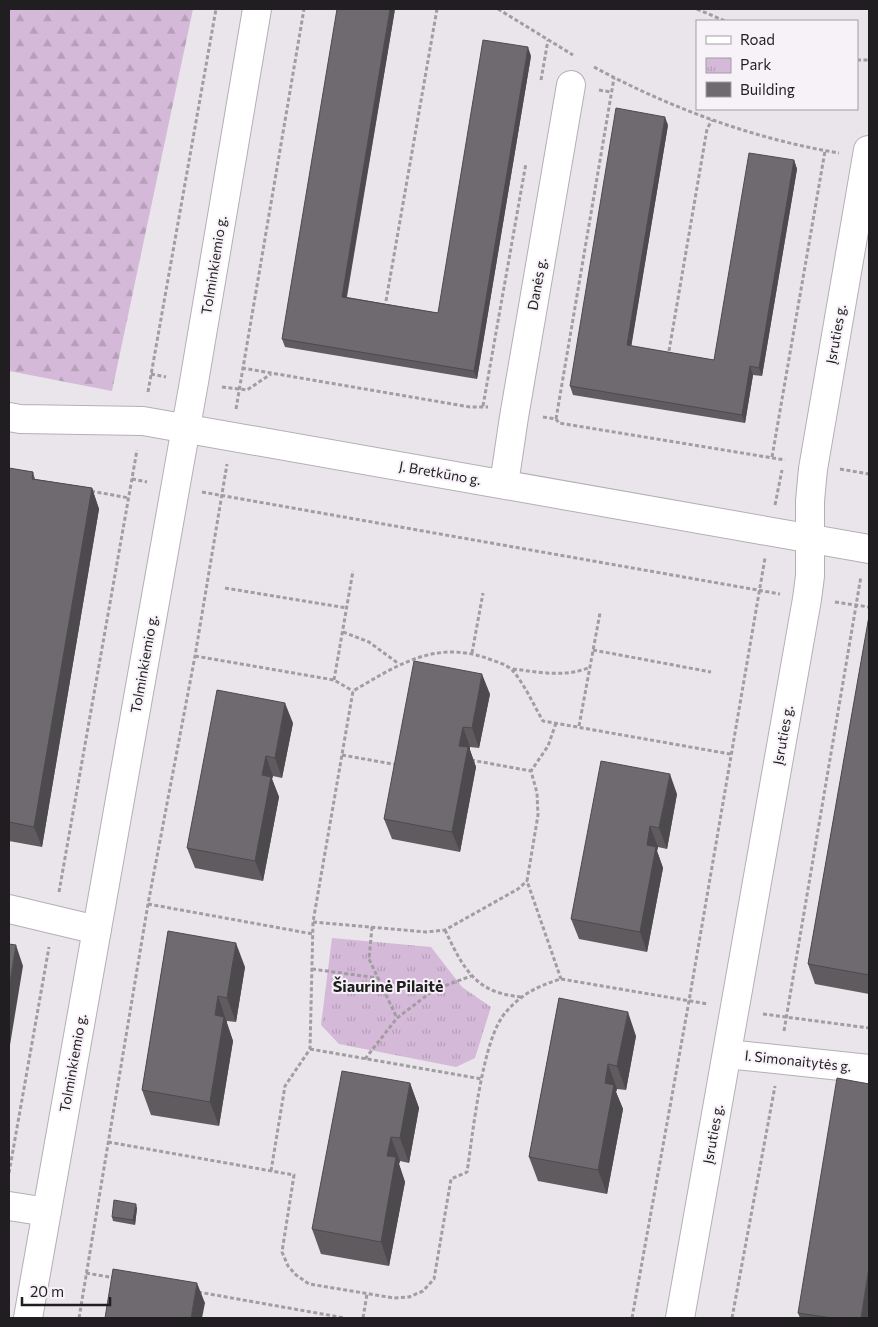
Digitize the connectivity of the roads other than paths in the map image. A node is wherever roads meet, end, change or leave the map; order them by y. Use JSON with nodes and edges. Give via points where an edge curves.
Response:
{"nodes":[{"id":1,"x":257,"y":9,"type":"edge"},
{"id":2,"x":571,"y":84,"type":"dead end"},
{"id":3,"x":868,"y":150,"type":"edge"},
{"id":4,"x":9,"y":417,"type":"edge"},
{"id":5,"x":186,"y":428,"type":"junction"},
{"id":6,"x":504,"y":484,"type":"junction"},
{"id":7,"x":810,"y":539,"type":"junction"},
{"id":8,"x":867,"y":549,"type":"edge"},
{"id":9,"x":9,"y":909,"type":"edge"},
{"id":10,"x":97,"y":930,"type":"junction"},
{"id":11,"x":727,"y":1054,"type":"junction"},
{"id":12,"x":869,"y":1069,"type":"edge"},
{"id":13,"x":9,"y":1206,"type":"edge"},
{"id":14,"x":47,"y":1212,"type":"junction"},
{"id":15,"x":28,"y":1318,"type":"edge"},
{"id":16,"x":680,"y":1318,"type":"edge"}],
"edges":[{"from":1,"to":5,"type":"street","name":"Tolminkiemio g."},
{"from":2,"to":6,"type":"street","name":"Danės g."},
{"from":3,"to":7,"type":"street","name":"Įsruties g.","via":[[813,469]]},
{"from":4,"to":5,"type":"street","name":"J. Bretkūno g.","via":[[142,421]]},
{"from":5,"to":6,"type":"street","name":"J. Bretkūno g."},
{"from":5,"to":10,"type":"street","name":"Tolminkiemio g."},
{"from":6,"to":7,"type":"street","name":"J. Bretkūno g."},
{"from":7,"to":8,"type":"street","name":"J. Bretkūno g."},
{"from":7,"to":11,"type":"street","name":"Įsruties g.","via":[[807,599]]},
{"from":9,"to":10,"type":"street"},
{"from":10,"to":14,"type":"street","name":"Tolminkiemio g."},
{"from":11,"to":12,"type":"street","name":"I. Simonaitytės g."},
{"from":11,"to":16,"type":"street","name":"Įsruties g."},
{"from":13,"to":14,"type":"street"},
{"from":14,"to":15,"type":"street","name":"Tolminkiemio g."}]}
